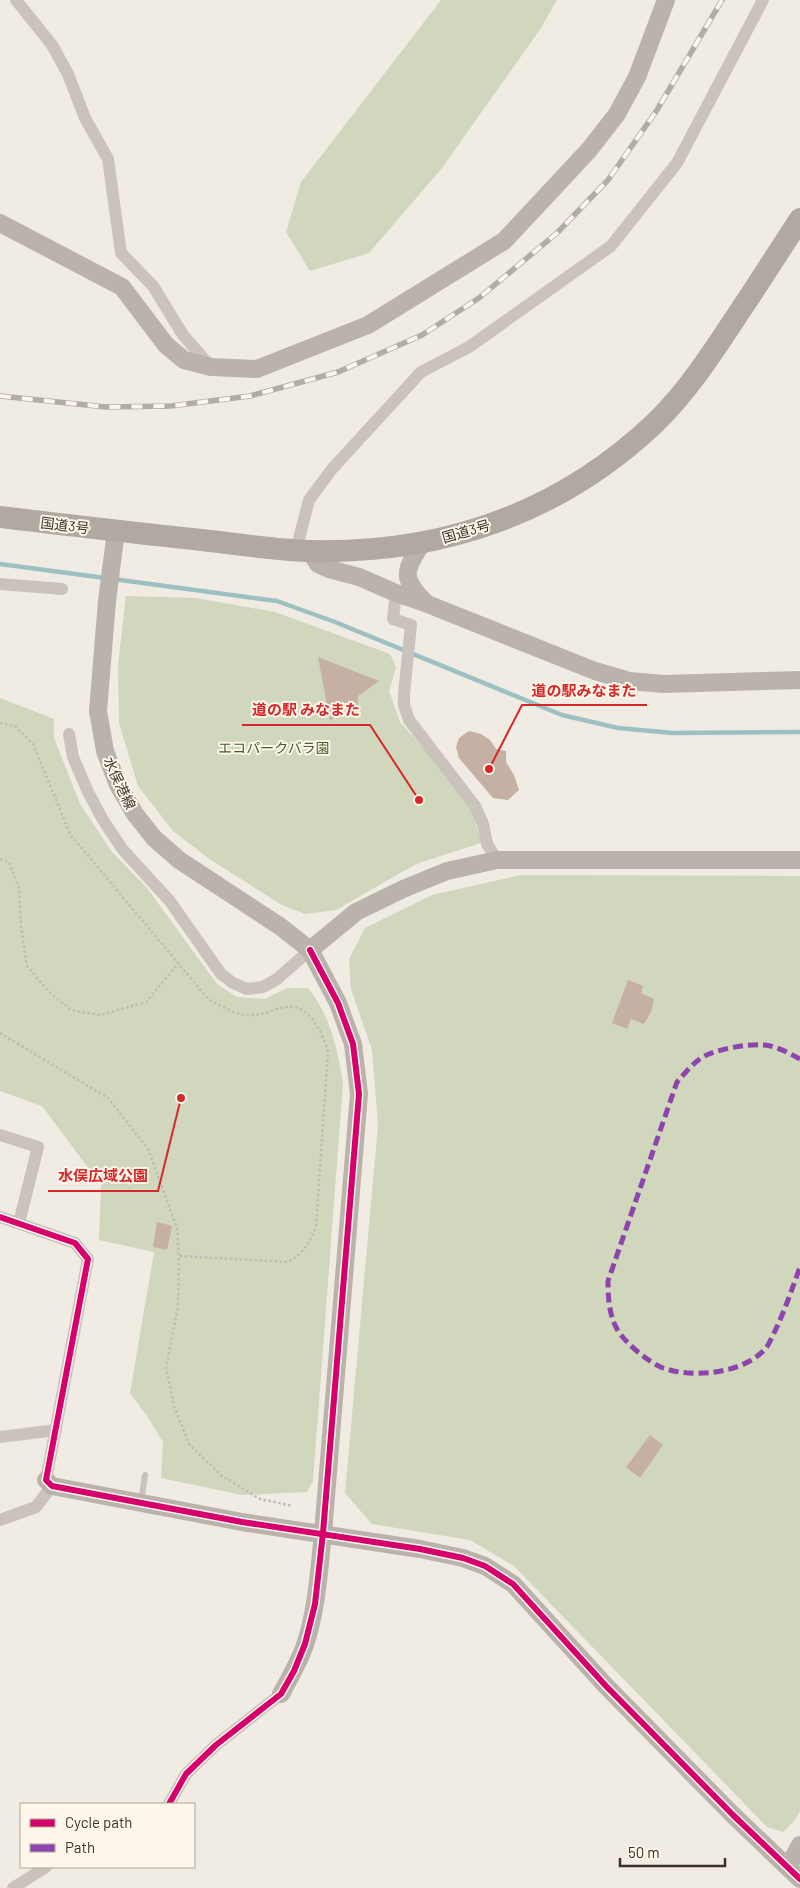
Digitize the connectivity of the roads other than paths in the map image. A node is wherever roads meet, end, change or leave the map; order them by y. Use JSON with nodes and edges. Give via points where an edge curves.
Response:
{"nodes":[{"id":1,"x":16,"y":0,"type":"edge"},
{"id":2,"x":666,"y":0,"type":"edge"},
{"id":3,"x":763,"y":0,"type":"edge"},
{"id":4,"x":800,"y":220,"type":"edge"},
{"id":5,"x":0,"y":223,"type":"edge"},
{"id":6,"x":211,"y":368,"type":"junction"},
{"id":7,"x":0,"y":517,"type":"edge"},
{"id":8,"x":115,"y":541,"type":"junction"},
{"id":9,"x":423,"y":542,"type":"junction"},
{"id":10,"x":303,"y":550,"type":"junction"},
{"id":11,"x":0,"y":584,"type":"edge"},
{"id":12,"x":62,"y":589,"type":"dead end"},
{"id":13,"x":396,"y":593,"type":"junction"},
{"id":14,"x":425,"y":603,"type":"junction"},
{"id":15,"x":800,"y":680,"type":"edge"},
{"id":16,"x":69,"y":734,"type":"dead end"},
{"id":17,"x":497,"y":860,"type":"junction"},
{"id":18,"x":800,"y":860,"type":"edge"},
{"id":19,"x":310,"y":950,"type":"junction"},
{"id":20,"x":0,"y":1135,"type":"edge"},
{"id":21,"x":0,"y":1217,"type":"edge"},
{"id":22,"x":19,"y":1224,"type":"junction"},
{"id":23,"x":56,"y":1430,"type":"junction"},
{"id":24,"x":0,"y":1437,"type":"edge"},
{"id":25,"x":145,"y":1474,"type":"dead end"},
{"id":26,"x":49,"y":1483,"type":"junction"},
{"id":27,"x":140,"y":1503,"type":"junction"},
{"id":28,"x":0,"y":1520,"type":"edge"},
{"id":29,"x":323,"y":1533,"type":"junction"},
{"id":30,"x":281,"y":1694,"type":"joint"},
{"id":31,"x":170,"y":1803,"type":"edge"},
{"id":32,"x":800,"y":1846,"type":"edge"},
{"id":33,"x":44,"y":1868,"type":"edge"},
{"id":34,"x":794,"y":1873,"type":"edge"},
{"id":35,"x":14,"y":1888,"type":"edge"}],
"edges":[{"from":1,"to":6,"type":"street","via":[[52,45],[68,74],[85,118],[108,159],[122,253],[153,286],[183,335]]},
{"from":2,"to":6,"type":"street","via":[[637,78],[617,114],[504,241],[368,325],[256,369]]},
{"from":3,"to":10,"type":"street","via":[[677,163],[611,246],[469,347],[421,372],[332,469],[309,500]]},
{"from":4,"to":9,"type":"highway","name":"国道3号","via":[[691,383],[656,422],[616,456],[572,486],[526,511],[476,530]]},
{"from":5,"to":6,"type":"street","via":[[122,287],[166,345],[184,360]]},
{"from":7,"to":8,"type":"highway","name":"国道3号"},
{"from":8,"to":10,"type":"highway","name":"国道3号"},
{"from":8,"to":19,"type":"street","name":"水俣港線","via":[[98,711],[105,751],[118,785],[134,814],[179,860]]},
{"from":9,"to":10,"type":"highway","name":"国道3号","via":[[366,549]]},
{"from":9,"to":14,"type":"street","via":[[409,565],[407,576],[412,590]]},
{"from":10,"to":13,"type":"street","via":[[329,570],[359,577]]},
{"from":11,"to":12,"type":"street"},
{"from":13,"to":14,"type":"street"},
{"from":13,"to":17,"type":"street","via":[[393,618],[411,625],[404,706],[410,720],[476,806],[487,844]]},
{"from":14,"to":15,"type":"street","via":[[595,672],[629,681],[664,684]]},
{"from":16,"to":19,"type":"street","via":[[73,757],[103,820],[123,850],[169,900],[221,974],[247,988],[263,987]]},
{"from":17,"to":18,"type":"street"},
{"from":17,"to":19,"type":"street","via":[[447,872],[403,889],[356,912]]},
{"from":19,"to":29,"type":"street","via":[[338,1003],[353,1044],[359,1094]]},
{"from":20,"to":22,"type":"street","via":[[38,1147]]},
{"from":21,"to":22,"type":"street"},
{"from":22,"to":23,"type":"street","via":[[75,1243],[88,1259]]},
{"from":23,"to":24,"type":"street"},
{"from":23,"to":26,"type":"street"},
{"from":25,"to":27,"type":"lane"},
{"from":26,"to":27,"type":"street"},
{"from":26,"to":28,"type":"street","via":[[36,1507]]},
{"from":27,"to":29,"type":"street"},
{"from":29,"to":30,"type":"street","via":[[315,1604],[305,1644]]},
{"from":29,"to":34,"type":"street","via":[[463,1558],[485,1566],[513,1584],[606,1686]]},
{"from":30,"to":31,"type":"street","via":[[216,1745],[186,1774]]},
{"from":32,"to":34,"type":"street"},
{"from":33,"to":35,"type":"street"}]}
